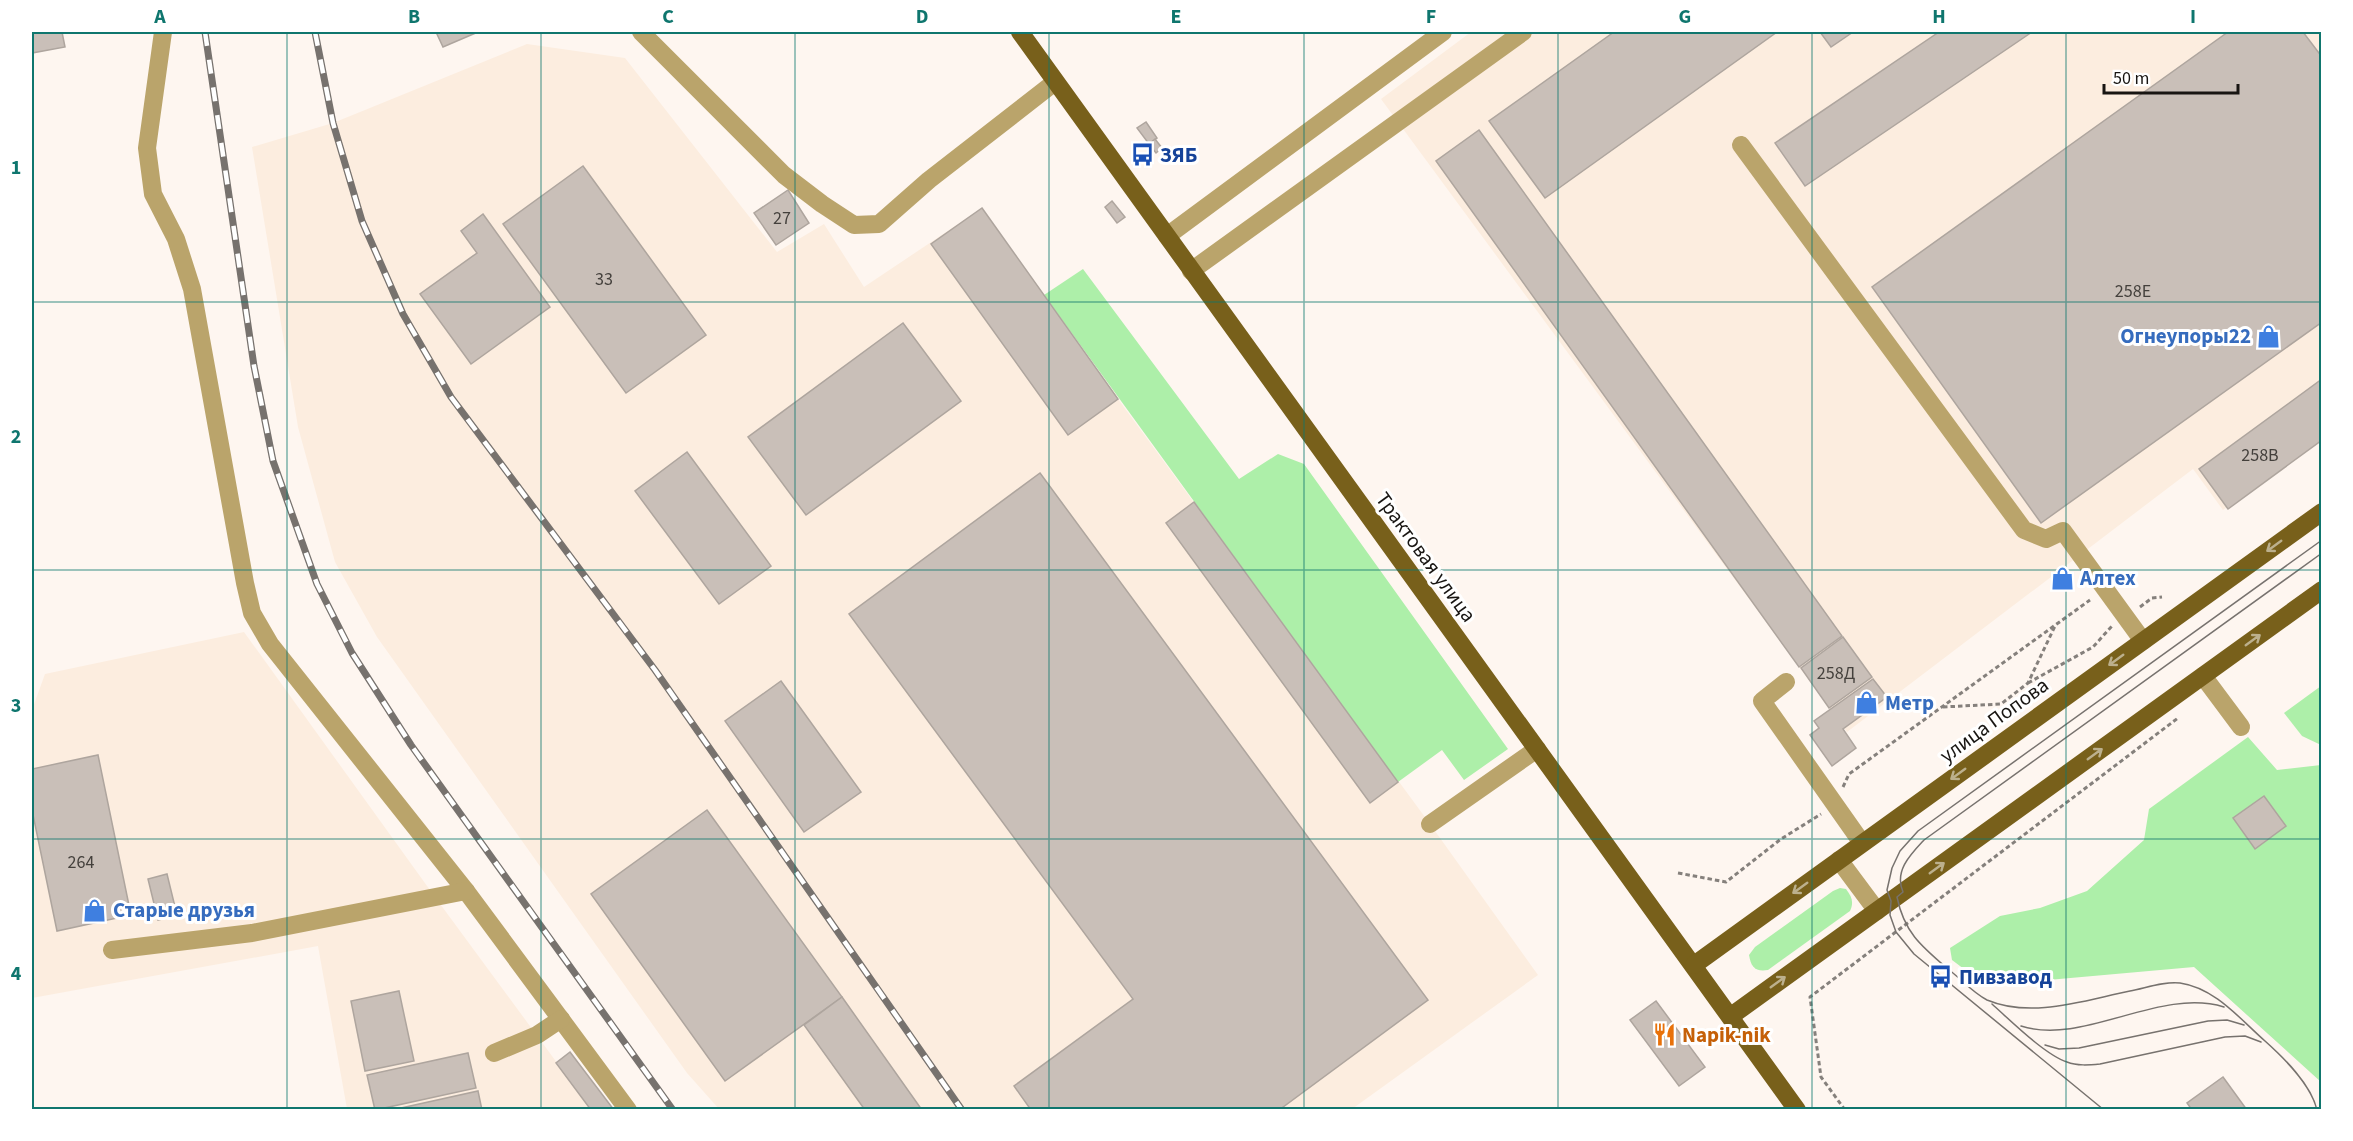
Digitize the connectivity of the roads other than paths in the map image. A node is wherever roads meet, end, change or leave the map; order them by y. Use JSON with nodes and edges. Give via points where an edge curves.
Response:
{"nodes":[{"id":1,"x":163,"y":32,"type":"edge"},
{"id":2,"x":641,"y":32,"type":"edge"},
{"id":3,"x":1020,"y":32,"type":"edge"},
{"id":4,"x":1443,"y":32,"type":"edge"},
{"id":5,"x":1523,"y":32,"type":"edge"},
{"id":6,"x":1056,"y":82,"type":"junction"},
{"id":7,"x":1741,"y":145,"type":"dead end"},
{"id":8,"x":1167,"y":237,"type":"junction"},
{"id":9,"x":1191,"y":271,"type":"junction"},
{"id":10,"x":2322,"y":512,"type":"edge"},
{"id":11,"x":2322,"y":590,"type":"edge"},
{"id":12,"x":2143,"y":641,"type":"junction"},
{"id":13,"x":2203,"y":676,"type":"junction"},
{"id":14,"x":1786,"y":682,"type":"dead end"},
{"id":15,"x":2241,"y":727,"type":"dead end"},
{"id":16,"x":1537,"y":749,"type":"junction"},
{"id":17,"x":1430,"y":824,"type":"dead end"},
{"id":18,"x":1862,"y":843,"type":"junction"},
{"id":19,"x":1839,"y":860,"type":"junction"},
{"id":20,"x":466,"y":891,"type":"junction"},
{"id":21,"x":1876,"y":911,"type":"junction"},
{"id":22,"x":112,"y":950,"type":"dead end"},
{"id":23,"x":1694,"y":965,"type":"junction"},
{"id":24,"x":1731,"y":1016,"type":"junction"},
{"id":25,"x":561,"y":1019,"type":"junction"},
{"id":26,"x":494,"y":1053,"type":"dead end"},
{"id":27,"x":628,"y":1110,"type":"edge"},
{"id":28,"x":1797,"y":1110,"type":"edge"}],
"edges":[{"from":1,"to":20,"type":"street","via":[[147,148],[153,194],[176,238],[192,290],[252,613],[270,644]]},
{"from":2,"to":6,"type":"street","via":[[784,175],[854,225],[879,224],[929,180]]},
{"from":3,"to":6,"type":"main road","name":"Трактовая улица"},
{"from":4,"to":8,"type":"street"},
{"from":5,"to":9,"type":"street"},
{"from":6,"to":8,"type":"main road","name":"Трактовая улица"},
{"from":7,"to":12,"type":"street","via":[[2024,530],[2046,539],[2063,531]]},
{"from":8,"to":9,"type":"main road","name":"Трактовая улица"},
{"from":9,"to":16,"type":"main road","name":"Трактовая улица"},
{"from":10,"to":12,"type":"main road","name":"улица Попова","one_way":true},
{"from":13,"to":11,"type":"main road","one_way":true},
{"from":12,"to":18,"type":"main road","name":"улица Попова","one_way":true},
{"from":13,"to":15,"type":"street"},
{"from":21,"to":13,"type":"main road","one_way":true},
{"from":14,"to":18,"type":"street","via":[[1762,700]]},
{"from":16,"to":17,"type":"street"},
{"from":16,"to":23,"type":"main road","name":"Трактовая улица"},
{"from":18,"to":19,"type":"main road","name":"улица Попова"},
{"from":19,"to":21,"type":"street"},
{"from":19,"to":23,"type":"main road","name":"улица Попова","one_way":true},
{"from":20,"to":22,"type":"street","via":[[252,933]]},
{"from":20,"to":25,"type":"street"},
{"from":24,"to":21,"type":"main road","one_way":true},
{"from":23,"to":24,"type":"main road","name":"Трактовая улица"},
{"from":24,"to":28,"type":"main road","name":"Трактовая улица"},
{"from":25,"to":26,"type":"street","via":[[537,1035]]},
{"from":25,"to":27,"type":"street"}]}
